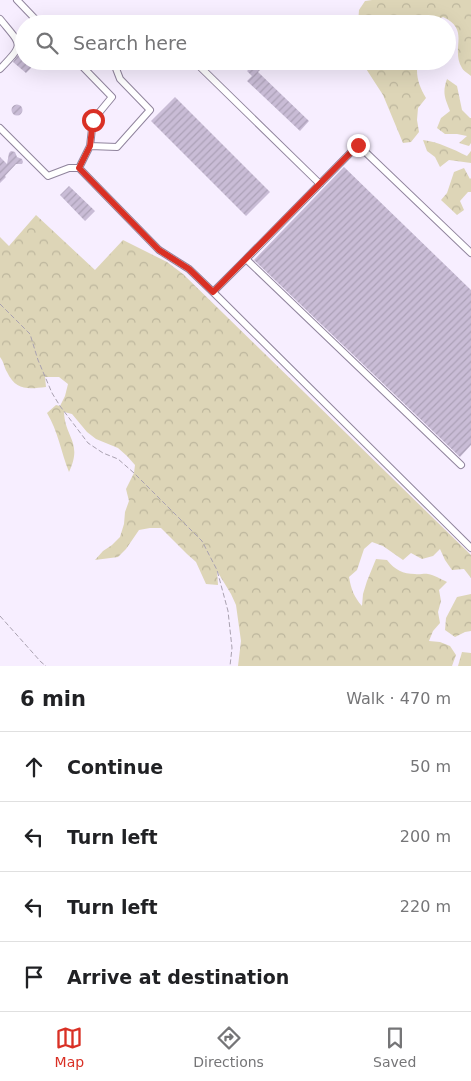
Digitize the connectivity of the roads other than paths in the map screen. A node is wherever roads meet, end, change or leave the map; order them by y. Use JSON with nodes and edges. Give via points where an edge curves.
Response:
{"nodes":[{"id":1,"x":17,"y":0,"type":"edge"},
{"id":2,"x":31,"y":15,"type":"edge"},
{"id":3,"x":0,"y":19,"type":"edge"},
{"id":4,"x":15,"y":38,"type":"edge"},
{"id":5,"x":15,"y":54,"type":"edge"},
{"id":6,"x":0,"y":69,"type":"edge"},
{"id":7,"x":86,"y":70,"type":"edge"},
{"id":8,"x":117,"y":70,"type":"edge"},
{"id":9,"x":203,"y":70,"type":"edge"},
{"id":10,"x":0,"y":128,"type":"edge"},
{"id":11,"x":90,"y":146,"type":"junction"},
{"id":12,"x":79,"y":168,"type":"junction"},
{"id":13,"x":320,"y":184,"type":"junction"},
{"id":14,"x":471,"y":253,"type":"edge"},
{"id":15,"x":246,"y":259,"type":"junction"},
{"id":16,"x":213,"y":292,"type":"junction"},
{"id":17,"x":461,"y":465,"type":"dead end"},
{"id":18,"x":471,"y":548,"type":"edge"}],
"edges":[{"from":1,"to":2,"type":"lane"},
{"from":3,"to":4,"type":"lane"},
{"from":5,"to":6,"type":"lane"},
{"from":7,"to":11,"type":"lane","via":[[112,97],[93,120]]},
{"from":8,"to":11,"type":"lane","via":[[120,79],[150,110],[117,147]]},
{"from":9,"to":13,"type":"lane"},
{"from":10,"to":12,"type":"lane","via":[[48,176]]},
{"from":11,"to":12,"type":"lane"},
{"from":12,"to":16,"type":"lane","via":[[159,250],[189,269]]},
{"from":13,"to":14,"type":"lane","via":[[358,145]]},
{"from":13,"to":15,"type":"lane"},
{"from":15,"to":16,"type":"lane"},
{"from":15,"to":17,"type":"lane"},
{"from":16,"to":18,"type":"lane"}]}
